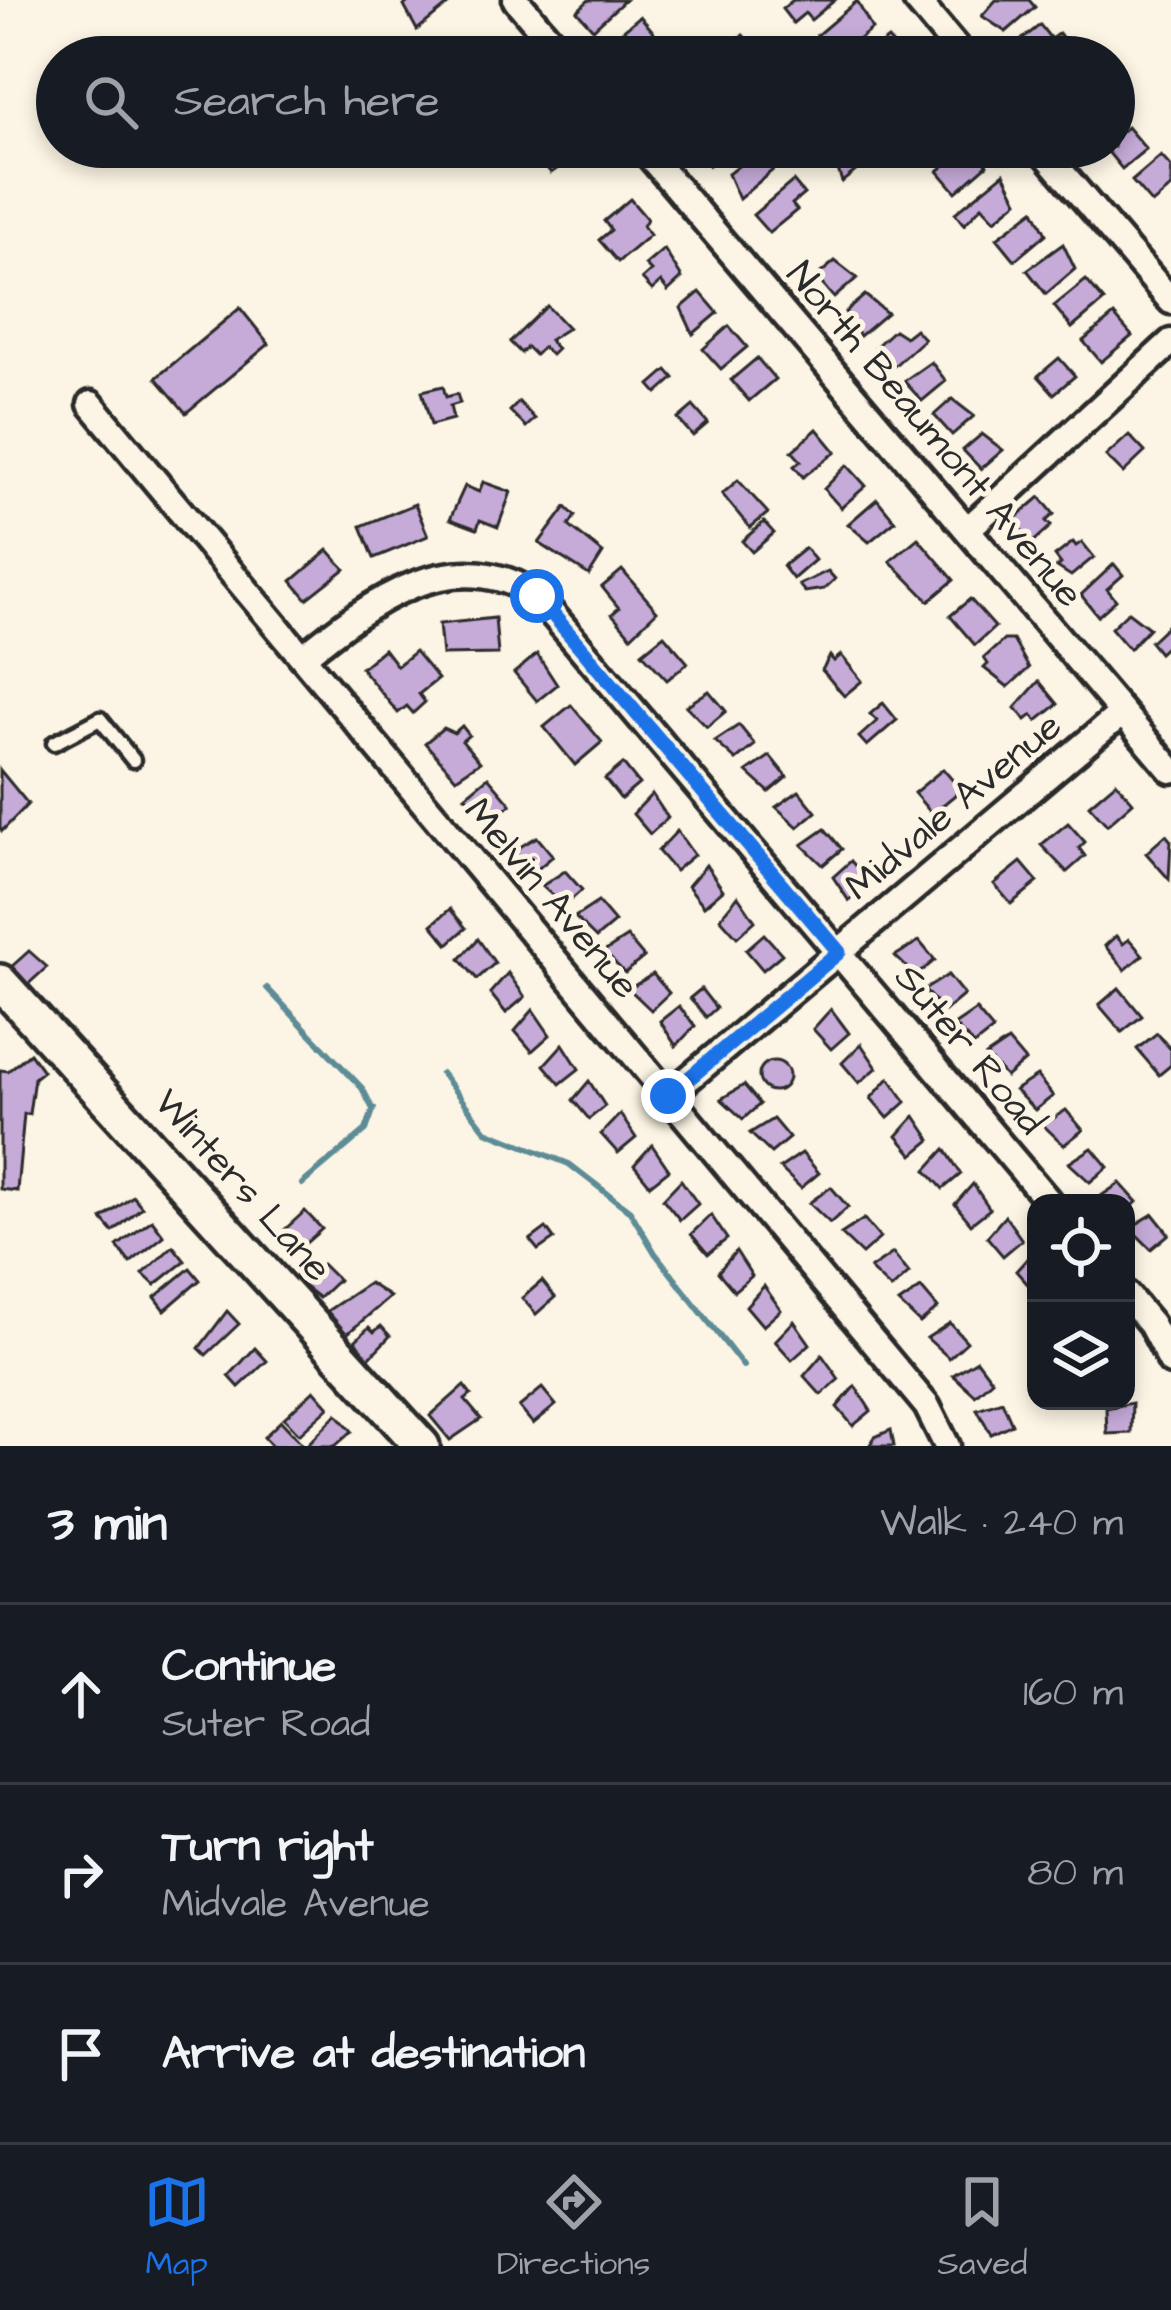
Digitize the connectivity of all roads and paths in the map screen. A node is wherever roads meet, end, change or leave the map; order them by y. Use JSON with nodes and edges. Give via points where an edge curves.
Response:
{"nodes":[{"id":1,"x":516,"y":0,"type":"edge"},
{"id":2,"x":916,"y":0,"type":"edge"},
{"id":3,"x":547,"y":36,"type":"edge"},
{"id":4,"x":946,"y":36,"type":"edge"},
{"id":5,"x":660,"y":168,"type":"edge"},
{"id":6,"x":1058,"y":168,"type":"edge"},
{"id":7,"x":1171,"y":301,"type":"edge"},
{"id":8,"x":1171,"y":342,"type":"edge"},
{"id":9,"x":91,"y":404,"type":"dead end"},
{"id":10,"x":968,"y":530,"type":"junction"},
{"id":11,"x":303,"y":657,"type":"junction"},
{"id":12,"x":1122,"y":713,"type":"junction"},
{"id":13,"x":54,"y":743,"type":"dead end"},
{"id":14,"x":133,"y":760,"type":"dead end"},
{"id":15,"x":1171,"y":770,"type":"edge"},
{"id":16,"x":839,"y":952,"type":"junction"},
{"id":17,"x":1,"y":985,"type":"edge"},
{"id":18,"x":668,"y":1096,"type":"junction"},
{"id":19,"x":1042,"y":1194,"type":"edge"},
{"id":20,"x":1133,"y":1302,"type":"edge"},
{"id":21,"x":1171,"y":1362,"type":"edge"},
{"id":22,"x":422,"y":1446,"type":"edge"},
{"id":23,"x":947,"y":1446,"type":"edge"}],
"edges":[{"from":1,"to":3,"type":"street"},
{"from":2,"to":4,"type":"street"},
{"from":5,"to":10,"type":"street","name":"North Beaumont Avenue"},
{"from":6,"to":7,"type":"street"},
{"from":8,"to":10,"type":"street"},
{"from":9,"to":11,"type":"street","name":"Melvin Avenue"},
{"from":10,"to":12,"type":"street","name":"North Beaumont Avenue"},
{"from":11,"to":16,"type":"street","name":"Suter Road","via":[[345,622],[428,578],[475,572],[519,584],[555,613]]},
{"from":11,"to":18,"type":"street","name":"Melvin Avenue"},
{"from":12,"to":15,"type":"street","name":"North Beaumont Avenue"},
{"from":12,"to":16,"type":"street","name":"Midvale Avenue"},
{"from":13,"to":14,"type":"lane","via":[[100,719]]},
{"from":16,"to":18,"type":"street","name":"Midvale Avenue"},
{"from":16,"to":19,"type":"street","name":"Suter Road"},
{"from":17,"to":22,"type":"street","name":"Winters Lane"},
{"from":18,"to":23,"type":"street","name":"Melvin Avenue","via":[[927,1406]]},
{"from":20,"to":21,"type":"street"}]}
